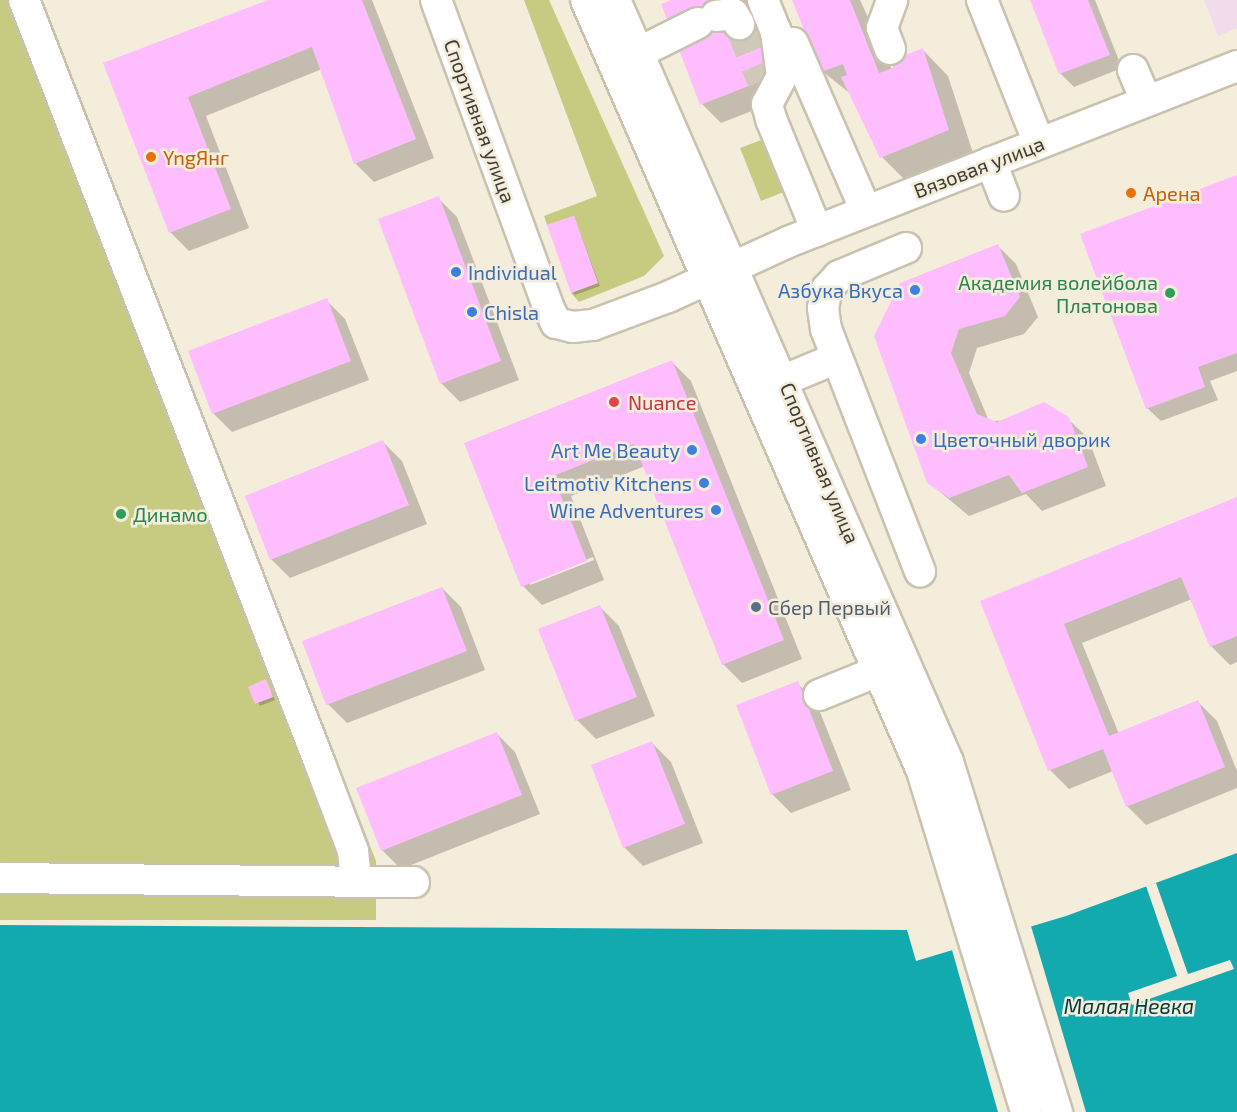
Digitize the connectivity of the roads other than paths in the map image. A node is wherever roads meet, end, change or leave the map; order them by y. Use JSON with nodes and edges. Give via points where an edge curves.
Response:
{"nodes":[{"id":1,"x":24,"y":0,"type":"edge"},
{"id":2,"x":436,"y":0,"type":"edge"},
{"id":3,"x":586,"y":0,"type":"edge"},
{"id":4,"x":615,"y":0,"type":"edge"},
{"id":5,"x":763,"y":0,"type":"edge"},
{"id":6,"x":892,"y":0,"type":"edge"},
{"id":7,"x":982,"y":0,"type":"edge"},
{"id":8,"x":718,"y":21,"type":"dead end"},
{"id":9,"x":793,"y":44,"type":"dead end"},
{"id":10,"x":890,"y":49,"type":"dead end"},
{"id":11,"x":638,"y":52,"type":"junction"},
{"id":12,"x":1237,"y":66,"type":"edge"},
{"id":13,"x":1133,"y":70,"type":"dead end"},
{"id":14,"x":1146,"y":101,"type":"junction"},
{"id":15,"x":1039,"y":143,"type":"junction"},
{"id":16,"x":991,"y":162,"type":"junction"},
{"id":17,"x":1004,"y":196,"type":"dead end"},
{"id":18,"x":866,"y":211,"type":"junction"},
{"id":19,"x":817,"y":231,"type":"junction"},
{"id":20,"x":906,"y":248,"type":"dead end"},
{"id":21,"x":723,"y":274,"type":"junction"},
{"id":22,"x":837,"y":358,"type":"junction"},
{"id":23,"x":784,"y":380,"type":"junction"},
{"id":24,"x":874,"y":590,"type":"junction"},
{"id":25,"x":881,"y":670,"type":"junction"},
{"id":26,"x":819,"y":695,"type":"dead end"},
{"id":27,"x":0,"y":879,"type":"edge"},
{"id":28,"x":356,"y":882,"type":"junction"},
{"id":29,"x":414,"y":882,"type":"dead end"},
{"id":30,"x":1026,"y":1112,"type":"edge"},
{"id":31,"x":1057,"y":1112,"type":"edge"}],
"edges":[{"from":1,"to":28,"type":"street","via":[[353,851]]},
{"from":2,"to":21,"type":"street","name":"Спортивная улица","via":[[556,323],[593,325]]},
{"from":3,"to":21,"type":"street","name":"Спортивная улица"},
{"from":4,"to":11,"type":"street","name":"Спортивная улица"},
{"from":5,"to":19,"type":"street","via":[[776,32],[782,76],[765,93]]},
{"from":6,"to":10,"type":"street","via":[[882,28]]},
{"from":7,"to":15,"type":"street"},
{"from":8,"to":11,"type":"street"},
{"from":9,"to":18,"type":"street"},
{"from":11,"to":21,"type":"street","name":"Спортивная улица"},
{"from":12,"to":14,"type":"street","name":"Вязовая улица"},
{"from":13,"to":14,"type":"street"},
{"from":14,"to":15,"type":"street","name":"Вязовая улица"},
{"from":15,"to":16,"type":"street","name":"Вязовая улица"},
{"from":16,"to":17,"type":"street"},
{"from":16,"to":18,"type":"street","name":"Вязовая улица"},
{"from":18,"to":19,"type":"street","name":"Вязовая улица"},
{"from":19,"to":21,"type":"street","name":"Вязовая улица"},
{"from":20,"to":22,"type":"street","via":[[839,276],[827,290],[824,318]]},
{"from":21,"to":23,"type":"street","name":"Спортивная улица"},
{"from":21,"to":25,"type":"street","name":"Спортивная улица"},
{"from":22,"to":23,"type":"street"},
{"from":22,"to":24,"type":"street","via":[[928,567]]},
{"from":23,"to":24,"type":"street","name":"Спортивная улица"},
{"from":24,"to":31,"type":"street","name":"Спортивная улица","via":[[948,762]]},
{"from":25,"to":26,"type":"street"},
{"from":25,"to":30,"type":"street","name":"Спортивная улица","via":[[922,771]]},
{"from":27,"to":28,"type":"street"},
{"from":28,"to":29,"type":"street"}]}
